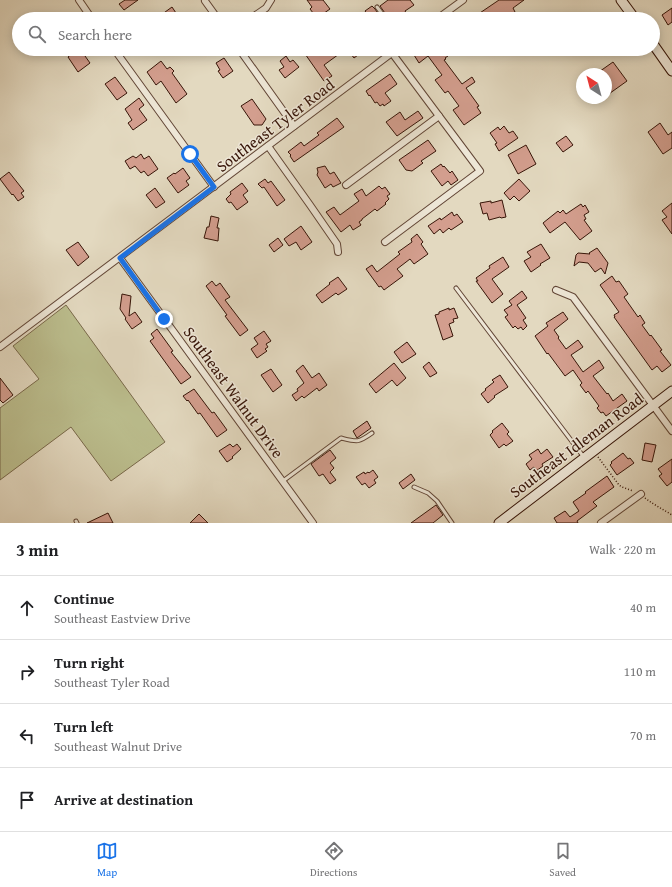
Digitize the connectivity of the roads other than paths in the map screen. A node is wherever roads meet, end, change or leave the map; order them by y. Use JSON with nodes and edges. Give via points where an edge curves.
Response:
{"nodes":[{"id":1,"x":79,"y":0,"type":"edge"},
{"id":2,"x":271,"y":0,"type":"edge"},
{"id":3,"x":463,"y":0,"type":"edge"},
{"id":4,"x":621,"y":0,"type":"edge"},
{"id":5,"x":205,"y":1,"type":"dead end"},
{"id":6,"x":377,"y":7,"type":"dead end"},
{"id":7,"x":87,"y":12,"type":"edge"},
{"id":8,"x":213,"y":12,"type":"edge"},
{"id":9,"x":260,"y":12,"type":"edge"},
{"id":10,"x":381,"y":12,"type":"edge"},
{"id":11,"x":447,"y":12,"type":"edge"},
{"id":12,"x":630,"y":12,"type":"edge"},
{"id":13,"x":660,"y":54,"type":"edge"},
{"id":14,"x":119,"y":56,"type":"edge"},
{"id":15,"x":244,"y":56,"type":"edge"},
{"id":16,"x":387,"y":56,"type":"edge"},
{"id":17,"x":397,"y":56,"type":"edge"},
{"id":18,"x":672,"y":71,"type":"edge"},
{"id":19,"x":439,"y":116,"type":"junction"},
{"id":20,"x":294,"y":126,"type":"junction"},
{"id":21,"x":268,"y":146,"type":"junction"},
{"id":22,"x":346,"y":185,"type":"dead end"},
{"id":23,"x":214,"y":187,"type":"junction"},
{"id":24,"x":385,"y":242,"type":"dead end"},
{"id":25,"x":338,"y":252,"type":"dead end"},
{"id":26,"x":120,"y":258,"type":"junction"},
{"id":27,"x":456,"y":288,"type":"dead end"},
{"id":28,"x":556,"y":290,"type":"dead end"},
{"id":29,"x":0,"y":347,"type":"edge"},
{"id":30,"x":672,"y":391,"type":"edge"},
{"id":31,"x":654,"y":405,"type":"junction"},
{"id":32,"x":672,"y":431,"type":"edge"},
{"id":33,"x":372,"y":433,"type":"dead end"},
{"id":34,"x":584,"y":458,"type":"junction"},
{"id":35,"x":283,"y":481,"type":"junction"},
{"id":36,"x":414,"y":487,"type":"dead end"},
{"id":37,"x":641,"y":494,"type":"road end"},
{"id":38,"x":313,"y":523,"type":"edge"},
{"id":39,"x":452,"y":523,"type":"edge"},
{"id":40,"x":499,"y":523,"type":"edge"},
{"id":41,"x":601,"y":523,"type":"edge"}],
"edges":[{"from":1,"to":7,"type":"street"},
{"from":2,"to":9,"type":"street"},
{"from":3,"to":11,"type":"street"},
{"from":4,"to":12,"type":"main road"},
{"from":5,"to":8,"type":"street"},
{"from":6,"to":10,"type":"lane"},
{"from":13,"to":18,"type":"main road"},
{"from":14,"to":23,"type":"street"},
{"from":15,"to":20,"type":"street"},
{"from":16,"to":20,"type":"street","name":"Southeast Tyler Road"},
{"from":17,"to":19,"type":"street"},
{"from":19,"to":22,"type":"street"},
{"from":19,"to":24,"type":"street","via":[[480,172]]},
{"from":20,"to":21,"type":"street","name":"Southeast Tyler Road"},
{"from":21,"to":23,"type":"street","name":"Southeast Tyler Road"},
{"from":21,"to":25,"type":"street","via":[[337,244]]},
{"from":23,"to":26,"type":"street","name":"Southeast Tyler Road"},
{"from":26,"to":29,"type":"street","name":"Southeast Tyler Road"},
{"from":26,"to":35,"type":"street","name":"Southeast Walnut Drive"},
{"from":27,"to":34,"type":"lane"},
{"from":28,"to":31,"type":"street","via":[[573,297]]},
{"from":30,"to":31,"type":"main road","name":"Southeast Idleman Road"},
{"from":31,"to":32,"type":"street"},
{"from":31,"to":34,"type":"main road","name":"Southeast Idleman Road"},
{"from":33,"to":35,"type":"lane","via":[[362,440],[341,438]]},
{"from":34,"to":40,"type":"main road","name":"Southeast Idleman Road"},
{"from":35,"to":38,"type":"street","name":"Southeast Walnut Drive"},
{"from":36,"to":39,"type":"lane","via":[[428,493],[437,501]]},
{"from":37,"to":41,"type":"street"}]}
